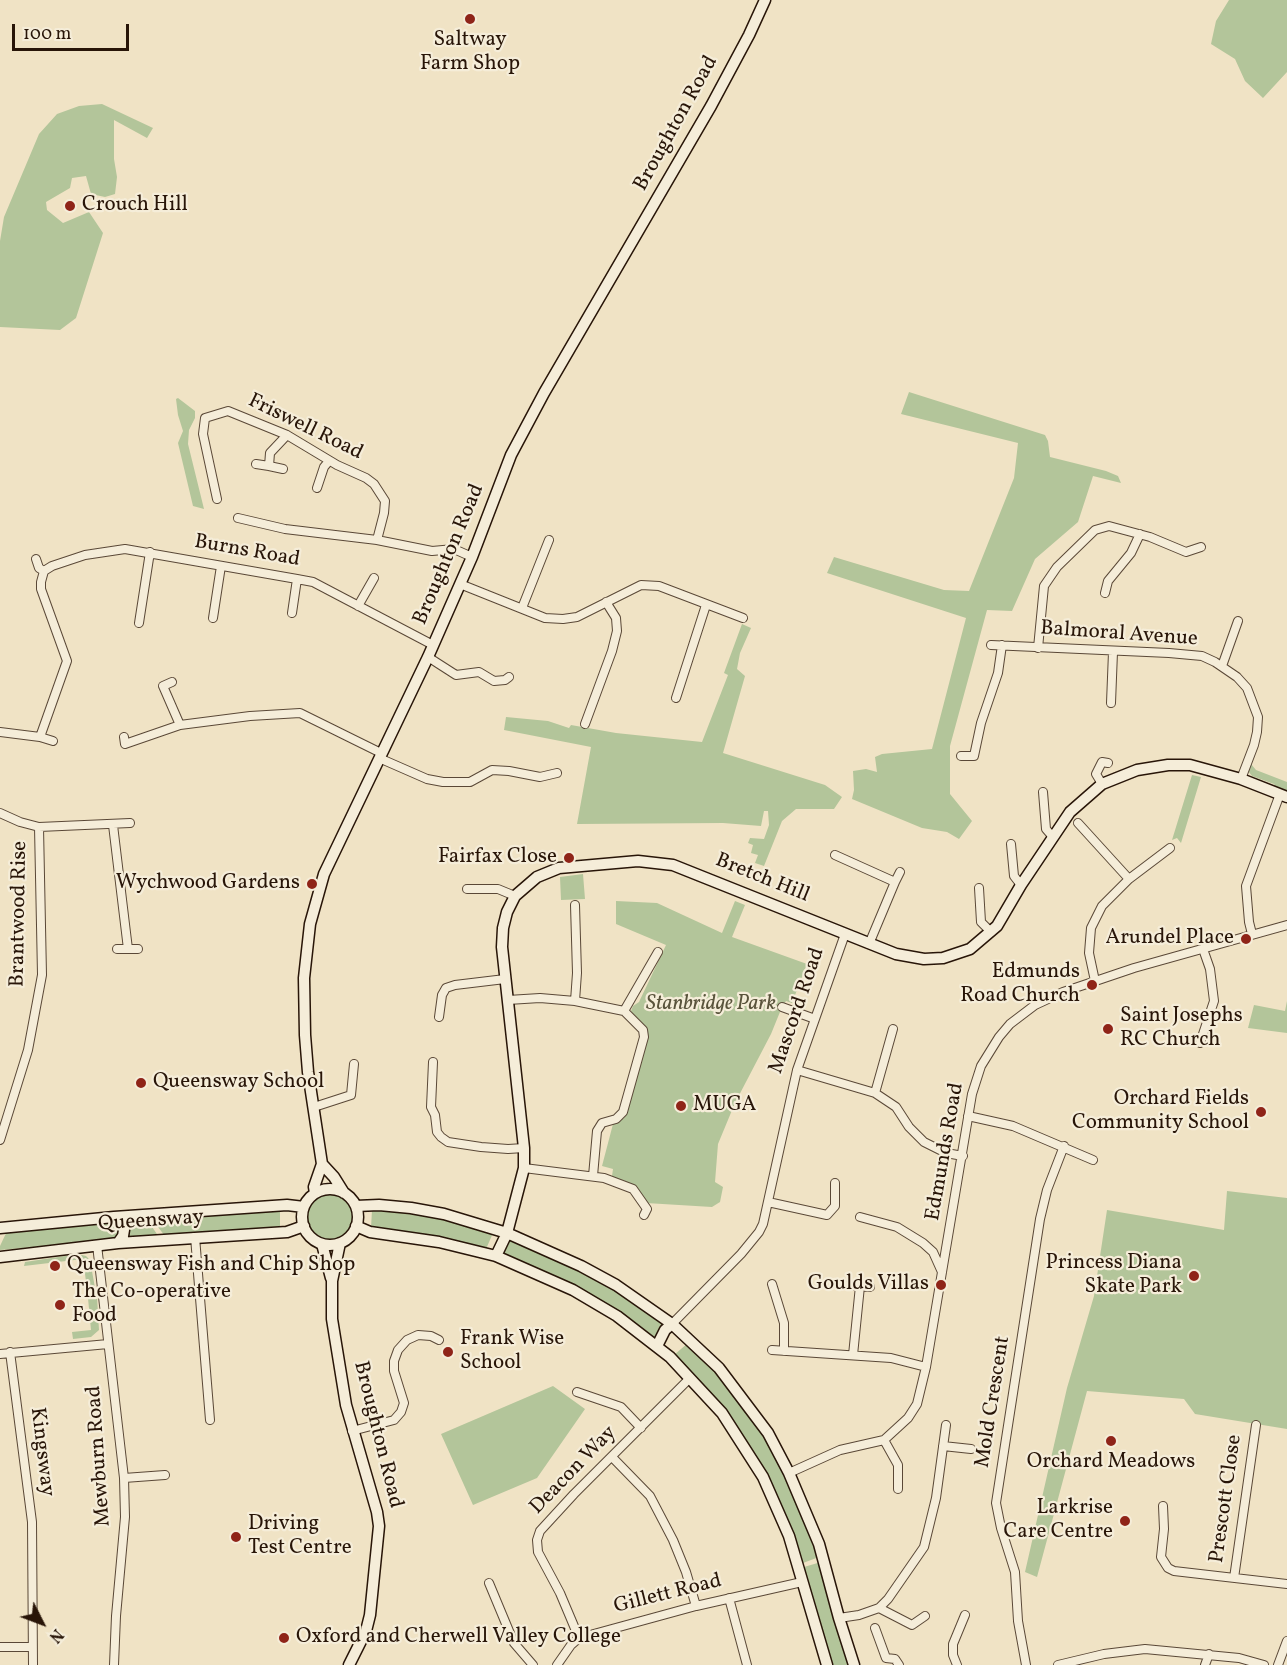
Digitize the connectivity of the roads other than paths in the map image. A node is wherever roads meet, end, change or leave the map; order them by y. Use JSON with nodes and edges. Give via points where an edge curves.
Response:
{"nodes":[{"id":1,"x":765,"y":0,"type":"edge"},
{"id":2,"x":287,"y":435,"type":"junction"},
{"id":3,"x":329,"y":461,"type":"junction"},
{"id":4,"x":256,"y":464,"type":"dead end"},
{"id":5,"x":268,"y":466,"type":"junction"},
{"id":6,"x":283,"y":470,"type":"dead end"},
{"id":7,"x":317,"y":488,"type":"dead end"},
{"id":8,"x":217,"y":499,"type":"dead end"},
{"id":9,"x":237,"y":518,"type":"dead end"},
{"id":10,"x":1140,"y":534,"type":"junction"},
{"id":11,"x":377,"y":540,"type":"junction"},
{"id":12,"x":549,"y":540,"type":"dead end"},
{"id":13,"x":1201,"y":547,"type":"dead end"},
{"id":14,"x":150,"y":552,"type":"junction"},
{"id":15,"x":472,"y":557,"type":"junction"},
{"id":16,"x":36,"y":559,"type":"dead end"},
{"id":17,"x":221,"y":566,"type":"junction"},
{"id":18,"x":44,"y":571,"type":"junction"},
{"id":19,"x":374,"y":578,"type":"dead end"},
{"id":20,"x":297,"y":579,"type":"junction"},
{"id":21,"x":460,"y":584,"type":"junction"},
{"id":22,"x":1105,"y":593,"type":"dead end"},
{"id":23,"x":606,"y":602,"type":"junction"},
{"id":24,"x":706,"y":605,"type":"junction"},
{"id":25,"x":358,"y":606,"type":"junction"},
{"id":26,"x":522,"y":608,"type":"junction"},
{"id":27,"x":292,"y":613,"type":"dead end"},
{"id":28,"x":213,"y":618,"type":"dead end"},
{"id":29,"x":743,"y":618,"type":"dead end"},
{"id":30,"x":1238,"y":621,"type":"dead end"},
{"id":31,"x":139,"y":623,"type":"dead end"},
{"id":32,"x":433,"y":645,"type":"junction"},
{"id":33,"x":991,"y":645,"type":"dead end"},
{"id":34,"x":1002,"y":645,"type":"junction"},
{"id":35,"x":1038,"y":648,"type":"junction"},
{"id":36,"x":1113,"y":652,"type":"junction"},
{"id":37,"x":428,"y":657,"type":"junction"},
{"id":38,"x":1222,"y":666,"type":"junction"},
{"id":39,"x":509,"y":677,"type":"dead end"},
{"id":40,"x":172,"y":682,"type":"dead end"},
{"id":41,"x":676,"y":698,"type":"dead end"},
{"id":42,"x":1111,"y":703,"type":"dead end"},
{"id":43,"x":585,"y":724,"type":"dead end"},
{"id":44,"x":180,"y":725,"type":"junction"},
{"id":45,"x":0,"y":732,"type":"edge"},
{"id":46,"x":40,"y":736,"type":"junction"},
{"id":47,"x":124,"y":737,"type":"dead end"},
{"id":48,"x":53,"y":741,"type":"dead end"},
{"id":49,"x":380,"y":755,"type":"junction"},
{"id":50,"x":961,"y":756,"type":"dead end"},
{"id":51,"x":1108,"y":763,"type":"dead end"},
{"id":52,"x":557,"y":773,"type":"dead end"},
{"id":53,"x":1241,"y":779,"type":"junction"},
{"id":54,"x":1102,"y":784,"type":"junction"},
{"id":55,"x":1043,"y":792,"type":"dead end"},
{"id":56,"x":1284,"y":796,"type":"edge"},
{"id":57,"x":0,"y":813,"type":"edge"},
{"id":58,"x":130,"y":823,"type":"dead end"},
{"id":59,"x":1078,"y":823,"type":"dead end"},
{"id":60,"x":113,"y":825,"type":"junction"},
{"id":61,"x":39,"y":827,"type":"junction"},
{"id":62,"x":1052,"y":836,"type":"junction"},
{"id":63,"x":1011,"y":844,"type":"dead end"},
{"id":64,"x":1170,"y":848,"type":"dead end"},
{"id":65,"x":835,"y":855,"type":"dead end"},
{"id":66,"x":900,"y":872,"type":"dead end"},
{"id":67,"x":1129,"y":879,"type":"junction"},
{"id":68,"x":895,"y":882,"type":"junction"},
{"id":69,"x":1021,"y":885,"type":"junction"},
{"id":70,"x":979,"y":888,"type":"dead end"},
{"id":71,"x":467,"y":889,"type":"dead end"},
{"id":72,"x":515,"y":896,"type":"junction"},
{"id":73,"x":575,"y":905,"type":"dead end"},
{"id":74,"x":1287,"y":925,"type":"edge"},
{"id":75,"x":991,"y":932,"type":"junction"},
{"id":76,"x":845,"y":934,"type":"junction"},
{"id":77,"x":1252,"y":934,"type":"junction"},
{"id":78,"x":869,"y":944,"type":"junction"},
{"id":79,"x":117,"y":949,"type":"dead end"},
{"id":80,"x":128,"y":949,"type":"junction"},
{"id":81,"x":138,"y":949,"type":"dead end"},
{"id":82,"x":1203,"y":949,"type":"junction"},
{"id":83,"x":658,"y":952,"type":"dead end"},
{"id":84,"x":506,"y":979,"type":"junction"},
{"id":85,"x":1095,"y":981,"type":"junction"},
{"id":86,"x":508,"y":1000,"type":"junction"},
{"id":87,"x":575,"y":1001,"type":"junction"},
{"id":88,"x":782,"y":1008,"type":"dead end"},
{"id":89,"x":624,"y":1011,"type":"junction"},
{"id":90,"x":439,"y":1017,"type":"dead end"},
{"id":91,"x":815,"y":1019,"type":"junction"},
{"id":92,"x":893,"y":1029,"type":"dead end"},
{"id":93,"x":1200,"y":1043,"type":"dead end"},
{"id":94,"x":433,"y":1062,"type":"dead end"},
{"id":95,"x":354,"y":1064,"type":"dead end"},
{"id":96,"x":797,"y":1070,"type":"junction"},
{"id":97,"x":875,"y":1093,"type":"junction"},
{"id":98,"x":315,"y":1107,"type":"junction"},
{"id":99,"x":969,"y":1116,"type":"junction"},
{"id":100,"x":0,"y":1140,"type":"edge"},
{"id":101,"x":1064,"y":1146,"type":"junction"},
{"id":102,"x":524,"y":1148,"type":"junction"},
{"id":103,"x":963,"y":1156,"type":"junction"},
{"id":104,"x":1093,"y":1160,"type":"dead end"},
{"id":105,"x":322,"y":1164,"type":"junction"},
{"id":106,"x":524,"y":1168,"type":"junction"},
{"id":107,"x":593,"y":1176,"type":"junction"},
{"id":108,"x":835,"y":1184,"type":"dead end"},
{"id":109,"x":344,"y":1193,"type":"junction"},
{"id":110,"x":315,"y":1194,"type":"junction"},
{"id":111,"x":768,"y":1202,"type":"junction"},
{"id":112,"x":356,"y":1206,"type":"junction"},
{"id":113,"x":304,"y":1207,"type":"junction"},
{"id":114,"x":648,"y":1210,"type":"dead end"},
{"id":115,"x":114,"y":1217,"type":"junction"},
{"id":116,"x":860,"y":1217,"type":"dead end"},
{"id":117,"x":304,"y":1226,"type":"junction"},
{"id":118,"x":356,"y":1226,"type":"junction"},
{"id":119,"x":0,"y":1228,"type":"edge"},
{"id":120,"x":507,"y":1233,"type":"junction"},
{"id":121,"x":195,"y":1237,"type":"junction"},
{"id":122,"x":118,"y":1243,"type":"junction"},
{"id":123,"x":340,"y":1243,"type":"junction"},
{"id":124,"x":322,"y":1244,"type":"junction"},
{"id":125,"x":97,"y":1245,"type":"junction"},
{"id":126,"x":496,"y":1256,"type":"junction"},
{"id":127,"x":0,"y":1257,"type":"edge"},
{"id":128,"x":942,"y":1273,"type":"junction"},
{"id":129,"x":332,"y":1281,"type":"junction"},
{"id":130,"x":772,"y":1284,"type":"dead end"},
{"id":131,"x":849,"y":1285,"type":"dead end"},
{"id":132,"x":860,"y":1286,"type":"junction"},
{"id":133,"x":870,"y":1287,"type":"dead end"},
{"id":134,"x":672,"y":1324,"type":"junction"},
{"id":135,"x":439,"y":1340,"type":"dead end"},
{"id":136,"x":108,"y":1344,"type":"junction"},
{"id":137,"x":657,"y":1346,"type":"junction"},
{"id":138,"x":772,"y":1350,"type":"dead end"},
{"id":139,"x":784,"y":1351,"type":"junction"},
{"id":140,"x":10,"y":1352,"type":"junction"},
{"id":141,"x":0,"y":1354,"type":"edge"},
{"id":142,"x":853,"y":1355,"type":"junction"},
{"id":143,"x":926,"y":1367,"type":"junction"},
{"id":144,"x":690,"y":1378,"type":"junction"},
{"id":145,"x":577,"y":1392,"type":"dead end"},
{"id":146,"x":210,"y":1420,"type":"dead end"},
{"id":147,"x":945,"y":1425,"type":"dead end"},
{"id":148,"x":1256,"y":1425,"type":"dead end"},
{"id":149,"x":640,"y":1428,"type":"junction"},
{"id":150,"x":352,"y":1431,"type":"junction"},
{"id":151,"x":884,"y":1440,"type":"junction"},
{"id":152,"x":943,"y":1446,"type":"junction"},
{"id":153,"x":971,"y":1449,"type":"dead end"},
{"id":154,"x":612,"y":1456,"type":"junction"},
{"id":155,"x":789,"y":1473,"type":"junction"},
{"id":156,"x":165,"y":1475,"type":"dead end"},
{"id":157,"x":124,"y":1478,"type":"junction"},
{"id":158,"x":898,"y":1489,"type":"dead end"},
{"id":159,"x":1163,"y":1506,"type":"dead end"},
{"id":160,"x":1234,"y":1578,"type":"junction"},
{"id":161,"x":802,"y":1582,"type":"junction"},
{"id":162,"x":489,"y":1583,"type":"dead end"},
{"id":163,"x":1287,"y":1584,"type":"edge"},
{"id":164,"x":729,"y":1598,"type":"junction"},
{"id":165,"x":696,"y":1606,"type":"junction"},
{"id":166,"x":879,"y":1608,"type":"junction"},
{"id":167,"x":965,"y":1615,"type":"dead end"},
{"id":168,"x":925,"y":1616,"type":"dead end"},
{"id":169,"x":839,"y":1618,"type":"junction"},
{"id":170,"x":875,"y":1628,"type":"dead end"},
{"id":171,"x":579,"y":1638,"type":"junction"},
{"id":172,"x":1287,"y":1641,"type":"edge"},
{"id":173,"x":0,"y":1647,"type":"edge"},
{"id":174,"x":32,"y":1647,"type":"junction"},
{"id":175,"x":1209,"y":1654,"type":"junction"},
{"id":176,"x":354,"y":1663,"type":"edge"},
{"id":177,"x":33,"y":1665,"type":"edge"},
{"id":178,"x":114,"y":1665,"type":"edge"},
{"id":179,"x":533,"y":1665,"type":"edge"},
{"id":180,"x":557,"y":1665,"type":"edge"},
{"id":181,"x":747,"y":1665,"type":"edge"},
{"id":182,"x":827,"y":1665,"type":"edge"},
{"id":183,"x":854,"y":1665,"type":"edge"},
{"id":184,"x":899,"y":1665,"type":"edge"},
{"id":185,"x":957,"y":1665,"type":"edge"},
{"id":186,"x":1026,"y":1665,"type":"edge"},
{"id":187,"x":1058,"y":1665,"type":"edge"},
{"id":188,"x":1205,"y":1665,"type":"edge"},
{"id":189,"x":1263,"y":1665,"type":"edge"},
{"id":190,"x":1278,"y":1665,"type":"edge"}],
"edges":[{"from":1,"to":15,"type":"street","name":"Broughton Road","via":[[711,106],[544,393],[512,455]]},
{"from":2,"to":3,"type":"street","name":"Friswell Road"},
{"from":2,"to":5,"type":"street","via":[[270,453]]},
{"from":2,"to":8,"type":"street","name":"Friswell Road","via":[[228,411],[205,418],[203,435]]},
{"from":3,"to":7,"type":"street"},
{"from":3,"to":11,"type":"street","name":"Friswell Road","via":[[366,478],[380,492],[385,507]]},
{"from":4,"to":5,"type":"street"},
{"from":5,"to":6,"type":"street"},
{"from":9,"to":11,"type":"street","via":[[285,529]]},
{"from":10,"to":13,"type":"street","via":[[1186,552]]},
{"from":10,"to":22,"type":"street","via":[[1108,581]]},
{"from":10,"to":35,"type":"street","via":[[1109,526],[1095,530],[1057,567],[1044,586]]},
{"from":11,"to":15,"type":"street","via":[[432,551],[453,549]]},
{"from":12,"to":26,"type":"street"},
{"from":14,"to":17,"type":"street","name":"Burns Road"},
{"from":14,"to":18,"type":"street","name":"Burns Road","via":[[125,549],[85,555]]},
{"from":14,"to":31,"type":"street"},
{"from":15,"to":21,"type":"street","name":"Broughton Road"},
{"from":16,"to":18,"type":"street"},
{"from":17,"to":20,"type":"street","name":"Burns Road"},
{"from":17,"to":28,"type":"street"},
{"from":18,"to":46,"type":"street","via":[[41,589],[67,661]]},
{"from":19,"to":25,"type":"street"},
{"from":20,"to":25,"type":"street","name":"Burns Road","via":[[313,582]]},
{"from":20,"to":27,"type":"street"},
{"from":21,"to":26,"type":"street"},
{"from":21,"to":32,"type":"street","name":"Broughton Road"},
{"from":23,"to":24,"type":"street","via":[[641,585],[658,586]]},
{"from":23,"to":26,"type":"street","via":[[577,617],[563,619],[545,618]]},
{"from":23,"to":43,"type":"street","via":[[616,618],[617,631]]},
{"from":24,"to":29,"type":"street"},
{"from":24,"to":41,"type":"street"},
{"from":25,"to":32,"type":"street","name":"Burns Road"},
{"from":30,"to":38,"type":"street"},
{"from":32,"to":37,"type":"street","name":"Broughton Road"},
{"from":33,"to":34,"type":"street","name":"Balmoral Avenue"},
{"from":34,"to":35,"type":"street","name":"Balmoral Avenue"},
{"from":34,"to":50,"type":"street","via":[[974,756]]},
{"from":35,"to":36,"type":"street","name":"Balmoral Avenue"},
{"from":36,"to":38,"type":"street","name":"Balmoral Avenue","via":[[1202,656]]},
{"from":36,"to":42,"type":"street"},
{"from":37,"to":39,"type":"street","via":[[456,675],[479,672],[494,681]]},
{"from":37,"to":49,"type":"street","name":"Broughton Road"},
{"from":38,"to":53,"type":"street","name":"Balmoral Avenue","via":[[1246,688],[1258,717],[1257,732]]},
{"from":40,"to":44,"type":"street","via":[[163,686]]},
{"from":44,"to":47,"type":"street","via":[[125,744]]},
{"from":44,"to":49,"type":"street","via":[[300,713]]},
{"from":45,"to":46,"type":"street"},
{"from":46,"to":48,"type":"street"},
{"from":49,"to":52,"type":"street","via":[[428,779],[443,782],[470,782],[492,770],[540,777]]},
{"from":49,"to":98,"type":"street","name":"Broughton Road","via":[[331,858],[310,924],[304,996],[308,1072]]},
{"from":51,"to":54,"type":"street","via":[[1102,762],[1096,774]]},
{"from":53,"to":54,"type":"street","name":"Bretch Hill","via":[[1190,765],[1168,765],[1137,770]]},
{"from":53,"to":56,"type":"street","name":"Bretch Hill"},
{"from":54,"to":62,"type":"street","name":"Bretch Hill","via":[[1070,812]]},
{"from":55,"to":62,"type":"street","via":[[1046,829]]},
{"from":56,"to":77,"type":"street","via":[[1246,886]]},
{"from":57,"to":61,"type":"street"},
{"from":58,"to":60,"type":"street"},
{"from":59,"to":67,"type":"street"},
{"from":60,"to":61,"type":"street"},
{"from":60,"to":80,"type":"street"},
{"from":61,"to":100,"type":"street","name":"Brantwood Rise","via":[[42,975],[28,1050]]},
{"from":62,"to":69,"type":"street","name":"Bretch Hill"},
{"from":63,"to":69,"type":"street","via":[[1014,876]]},
{"from":64,"to":67,"type":"street"},
{"from":65,"to":68,"type":"street"},
{"from":66,"to":68,"type":"street"},
{"from":67,"to":85,"type":"street","via":[[1102,906],[1091,928],[1089,953]]},
{"from":68,"to":78,"type":"street"},
{"from":69,"to":75,"type":"street","name":"Bretch Hill"},
{"from":70,"to":75,"type":"street","via":[[981,922]]},
{"from":71,"to":72,"type":"street","via":[[498,889]]},
{"from":72,"to":76,"type":"street","name":"Bretch Hill","via":[[537,877],[559,868],[650,861],[673,865]]},
{"from":72,"to":84,"type":"street","name":"Bretch Hill","via":[[503,928]]},
{"from":73,"to":87,"type":"street"},
{"from":74,"to":77,"type":"street","name":"Edmunds Road"},
{"from":75,"to":78,"type":"street","name":"Bretch Hill","via":[[970,949],[943,957],[911,958]]},
{"from":76,"to":78,"type":"street","name":"Bretch Hill"},
{"from":76,"to":91,"type":"street","name":"Mascord Road"},
{"from":77,"to":82,"type":"street","name":"Edmunds Road"},
{"from":79,"to":80,"type":"street"},
{"from":80,"to":81,"type":"street"},
{"from":82,"to":85,"type":"street","name":"Edmunds Road"},
{"from":82,"to":93,"type":"street","via":[[1214,1001]]},
{"from":83,"to":89,"type":"street"},
{"from":84,"to":86,"type":"street","name":"Bretch Hill"},
{"from":84,"to":90,"type":"street","via":[[447,988]]},
{"from":85,"to":99,"type":"street","name":"Edmunds Road","via":[[1048,998],[1010,1024],[981,1066]]},
{"from":86,"to":87,"type":"street"},
{"from":86,"to":102,"type":"street","name":"Bretch Hill"},
{"from":87,"to":89,"type":"street"},
{"from":88,"to":91,"type":"street"},
{"from":89,"to":107,"type":"street","via":[[643,1030],[644,1037],[623,1112],[597,1131]]},
{"from":91,"to":96,"type":"street","name":"Mascord Road"},
{"from":92,"to":97,"type":"street"},
{"from":94,"to":102,"type":"street","via":[[431,1107],[441,1137],[448,1142],[481,1147]]},
{"from":95,"to":98,"type":"street","via":[[351,1095]]},
{"from":96,"to":97,"type":"street"},
{"from":96,"to":111,"type":"street","name":"Mascord Road"},
{"from":97,"to":103,"type":"street","via":[[896,1107],[924,1142]]},
{"from":98,"to":105,"type":"street","name":"Broughton Road"},
{"from":99,"to":101,"type":"street","via":[[1012,1126]]},
{"from":99,"to":103,"type":"street","name":"Edmunds Road"},
{"from":101,"to":104,"type":"street"},
{"from":101,"to":186,"type":"street","name":"Mold Crescent","via":[[1040,1219],[996,1503],[1015,1572]]},
{"from":102,"to":106,"type":"street","name":"Bretch Hill"},
{"from":103,"to":128,"type":"street","name":"Edmunds Road"},
{"from":105,"to":109,"type":"street"},
{"from":105,"to":110,"type":"street"},
{"from":106,"to":107,"type":"street"},
{"from":106,"to":120,"type":"street","name":"Bretch Hill"},
{"from":107,"to":114,"type":"street","via":[[633,1190]]},
{"from":108,"to":111,"type":"street","via":[[835,1206],[827,1215]]},
{"from":109,"to":110,"type":"street","via":[[330,1189]]},
{"from":109,"to":112,"type":"street"},
{"from":110,"to":113,"type":"street"},
{"from":111,"to":134,"type":"street","name":"Mascord Road","via":[[754,1240]]},
{"from":112,"to":118,"type":"street"},
{"from":112,"to":120,"type":"street","via":[[422,1210]]},
{"from":113,"to":115,"type":"street","name":"Queensway"},
{"from":113,"to":117,"type":"street"},
{"from":115,"to":119,"type":"street","name":"Queensway"},
{"from":115,"to":122,"type":"street","via":[[124,1230]]},
{"from":116,"to":128,"type":"street","via":[[890,1224],[923,1243],[933,1252]]},
{"from":117,"to":121,"type":"street","name":"Queensway","via":[[287,1232]]},
{"from":117,"to":124,"type":"street"},
{"from":118,"to":123,"type":"street"},
{"from":118,"to":126,"type":"street"},
{"from":120,"to":126,"type":"street","name":"Bretch Hill"},
{"from":120,"to":134,"type":"street","via":[[616,1285]]},
{"from":121,"to":122,"type":"street","name":"Queensway"},
{"from":121,"to":146,"type":"street"},
{"from":122,"to":125,"type":"street","name":"Queensway"},
{"from":123,"to":124,"type":"street"},
{"from":123,"to":129,"type":"street","name":"Broughton Road"},
{"from":124,"to":129,"type":"street","name":"Broughton Road"},
{"from":125,"to":127,"type":"street","name":"Queensway"},
{"from":125,"to":136,"type":"street","name":"Mewburn Road"},
{"from":126,"to":137,"type":"street","via":[[573,1290]]},
{"from":128,"to":143,"type":"street","name":"Edmunds Road"},
{"from":129,"to":150,"type":"street","name":"Broughton Road","via":[[332,1319]]},
{"from":130,"to":139,"type":"street","via":[[784,1323]]},
{"from":131,"to":132,"type":"street"},
{"from":132,"to":133,"type":"street"},
{"from":132,"to":142,"type":"street"},
{"from":134,"to":137,"type":"street","name":"Mascord Road","via":[[664,1330]]},
{"from":134,"to":155,"type":"street","via":[[718,1368],[763,1424]]},
{"from":135,"to":150,"type":"street","via":[[418,1335],[407,1340],[394,1361],[404,1403],[401,1412],[394,1420]]},
{"from":136,"to":140,"type":"street"},
{"from":136,"to":157,"type":"street","name":"Mewburn Road"},
{"from":137,"to":144,"type":"street"},
{"from":138,"to":139,"type":"street"},
{"from":139,"to":142,"type":"street"},
{"from":140,"to":141,"type":"street"},
{"from":140,"to":174,"type":"street","name":"Kingsway","via":[[32,1522]]},
{"from":142,"to":143,"type":"street","via":[[891,1358]]},
{"from":143,"to":151,"type":"street","name":"Edmunds Road","via":[[917,1404],[908,1419]]},
{"from":144,"to":149,"type":"street","name":"Deacon Way"},
{"from":144,"to":161,"type":"street","via":[[722,1413],[763,1477],[789,1536]]},
{"from":145,"to":149,"type":"street","via":[[621,1407]]},
{"from":147,"to":152,"type":"street"},
{"from":148,"to":160,"type":"street","name":"Prescott Close"},
{"from":149,"to":154,"type":"street","name":"Deacon Way"},
{"from":150,"to":176,"type":"street","name":"Broughton Road","via":[[379,1526],[370,1615]]},
{"from":151,"to":155,"type":"street","name":"Edmunds Road","via":[[840,1450]]},
{"from":151,"to":158,"type":"street","via":[[898,1465]]},
{"from":152,"to":153,"type":"street"},
{"from":152,"to":166,"type":"street","via":[[924,1547]]},
{"from":154,"to":165,"type":"street","via":[[650,1496],[673,1540]]},
{"from":154,"to":171,"type":"street","name":"Deacon Way","via":[[547,1522],[537,1540],[538,1552]]},
{"from":155,"to":169,"type":"street","via":[[819,1544]]},
{"from":156,"to":157,"type":"street"},
{"from":157,"to":178,"type":"street","name":"Mewburn Road","via":[[125,1517]]},
{"from":159,"to":160,"type":"street","name":"Prescott Close","via":[[1161,1557],[1168,1568]]},
{"from":160,"to":163,"type":"street","name":"Prescott Close"},
{"from":161,"to":164,"type":"street","name":"Gillett Road"},
{"from":161,"to":182,"type":"street"},
{"from":162,"to":179,"type":"street","via":[[514,1643]]},
{"from":164,"to":165,"type":"street","name":"Gillett Road"},
{"from":164,"to":181,"type":"street"},
{"from":165,"to":171,"type":"street","name":"Gillett Road"},
{"from":166,"to":168,"type":"street","via":[[912,1625]]},
{"from":166,"to":169,"type":"street"},
{"from":167,"to":185,"type":"street","via":[[953,1644]]},
{"from":169,"to":183,"type":"street"},
{"from":170,"to":184,"type":"street","via":[[886,1658],[895,1659]]},
{"from":171,"to":180,"type":"street"},
{"from":172,"to":190,"type":"street"},
{"from":173,"to":174,"type":"street"},
{"from":174,"to":177,"type":"street","name":"Kingsway"},
{"from":175,"to":187,"type":"street","via":[[1145,1649]]},
{"from":175,"to":188,"type":"street"},
{"from":175,"to":189,"type":"street"}]}
